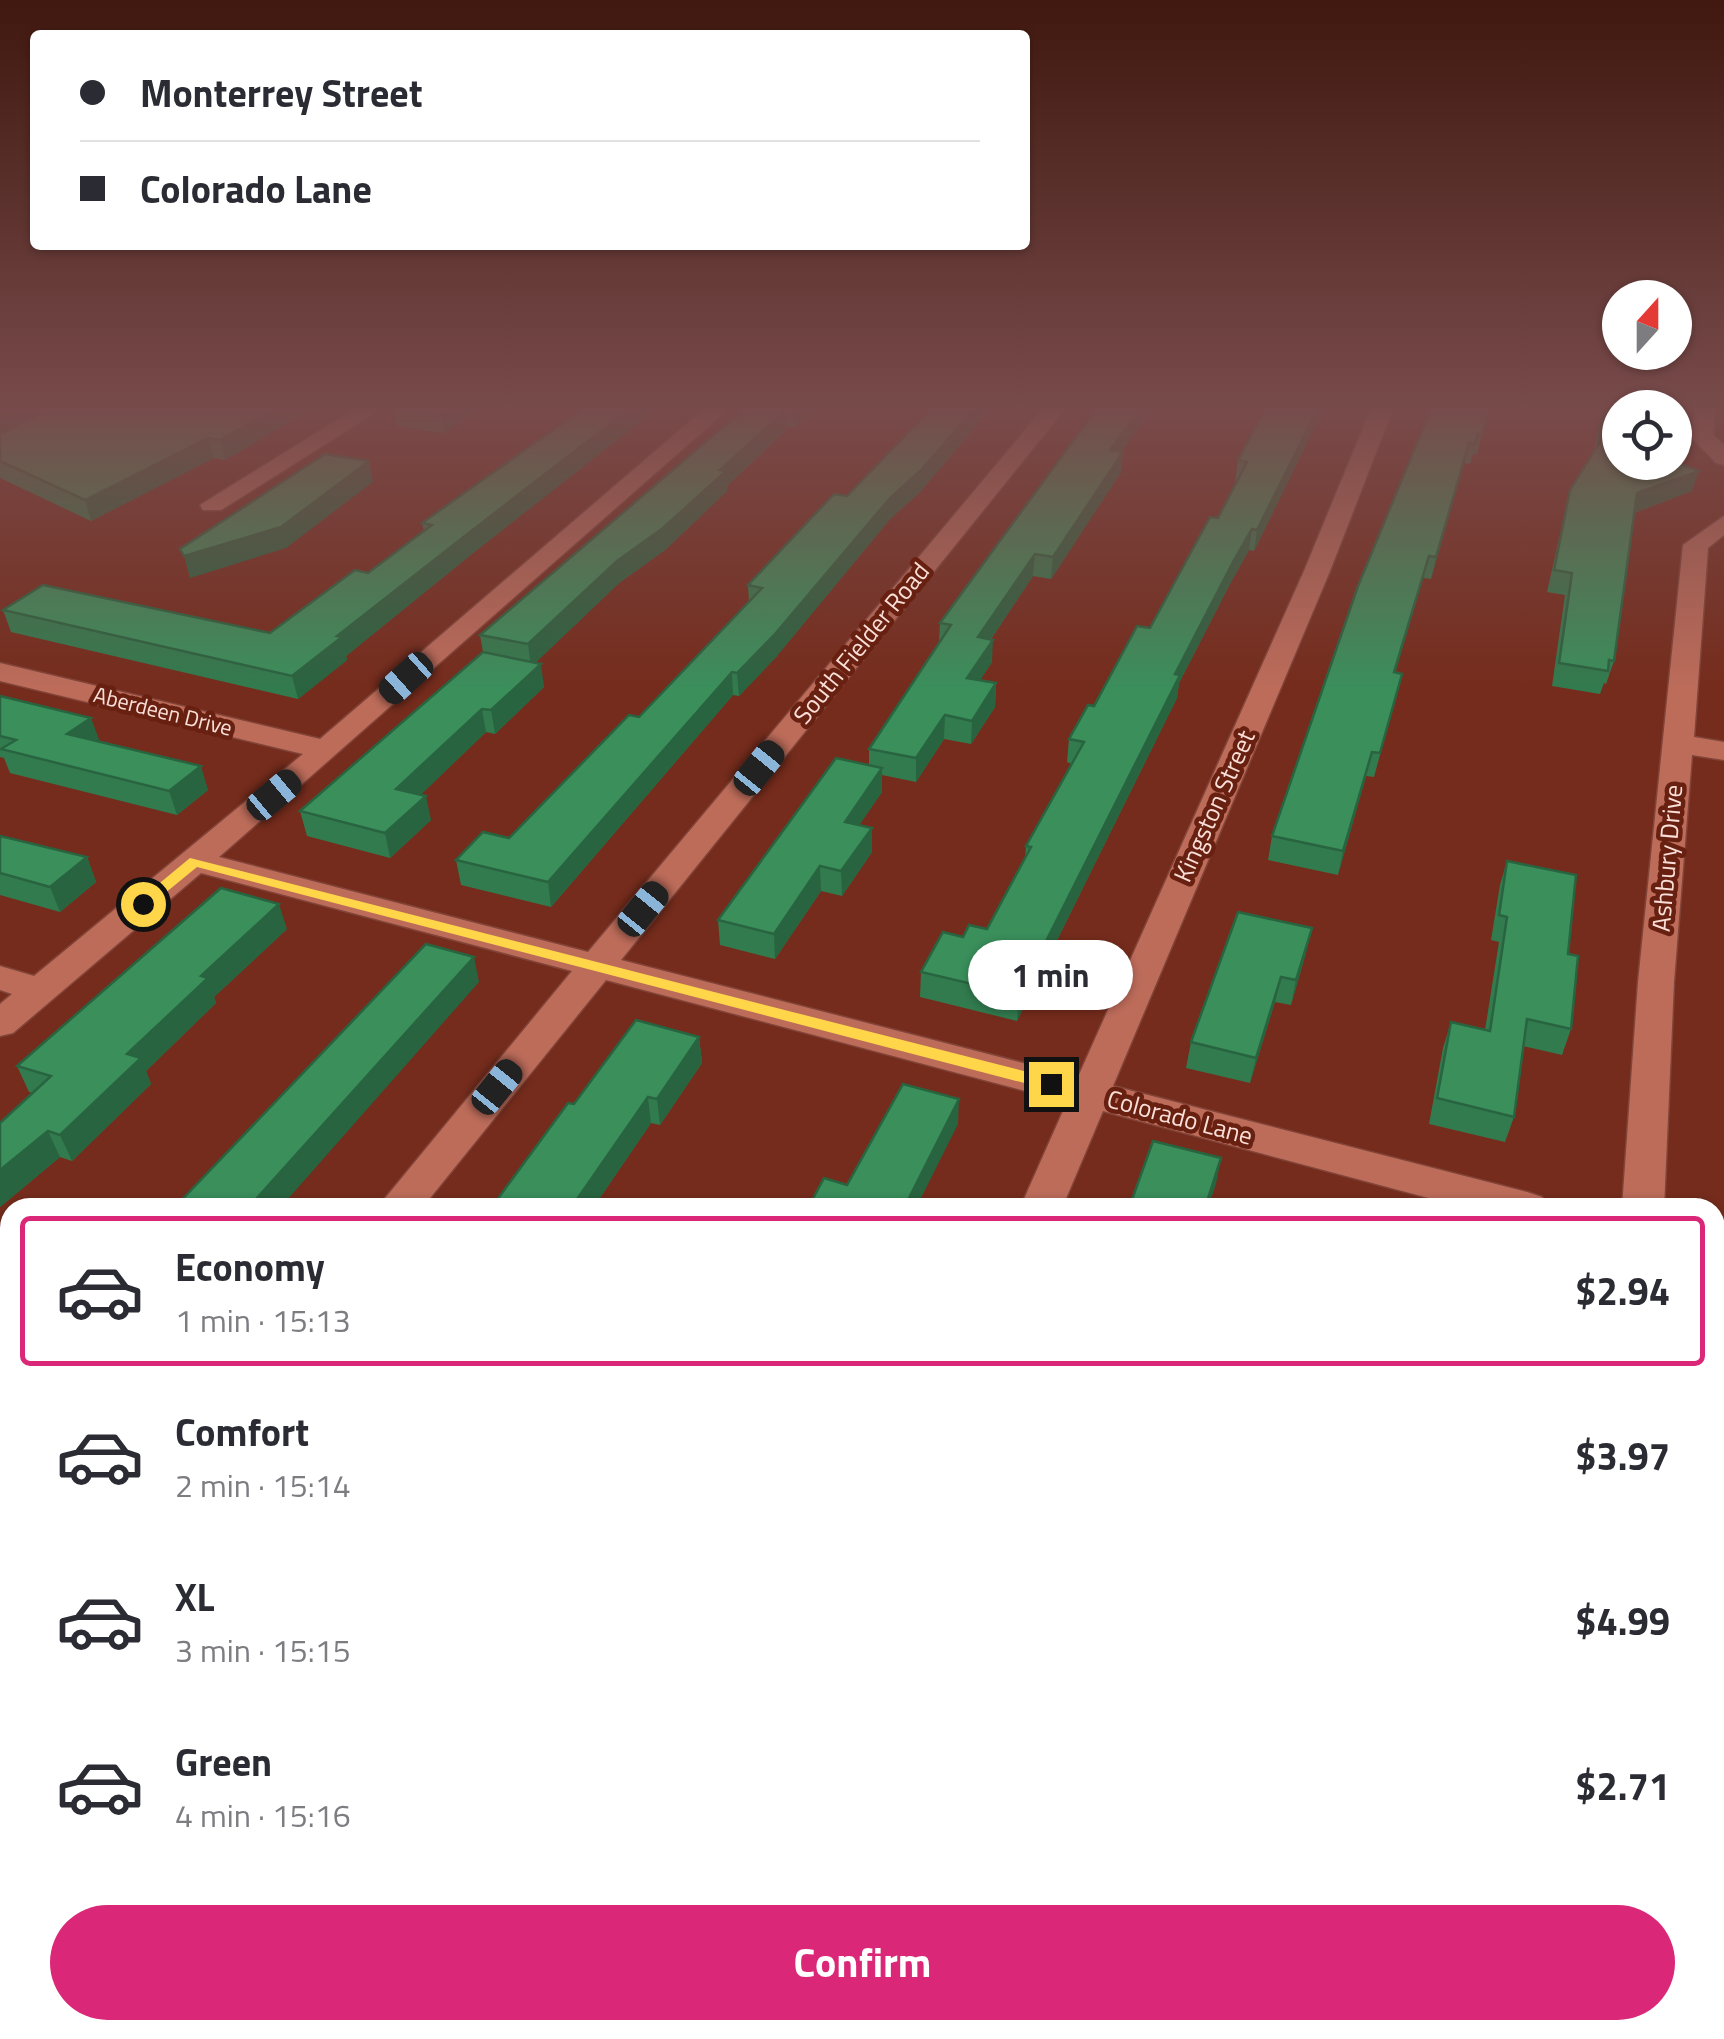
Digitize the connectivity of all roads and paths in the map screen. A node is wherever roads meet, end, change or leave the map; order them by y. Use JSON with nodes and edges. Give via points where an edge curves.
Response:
{"nodes":[{"id":1,"x":222,"y":499,"type":"edge"},
{"id":2,"x":614,"y":499,"type":"edge"},
{"id":3,"x":980,"y":499,"type":"edge"},
{"id":4,"x":1345,"y":499,"type":"edge"},
{"id":5,"x":212,"y":505,"type":"dead end"},
{"id":6,"x":1724,"y":523,"type":"edge"},
{"id":7,"x":0,"y":672,"type":"edge"},
{"id":8,"x":1677,"y":744,"type":"junction"},
{"id":9,"x":326,"y":750,"type":"junction"},
{"id":10,"x":1724,"y":751,"type":"edge"},
{"id":11,"x":195,"y":862,"type":"junction"},
{"id":12,"x":596,"y":966,"type":"junction"},
{"id":13,"x":0,"y":978,"type":"edge"},
{"id":14,"x":40,"y":990,"type":"junction"},
{"id":15,"x":0,"y":1024,"type":"edge"},
{"id":16,"x":1089,"y":1094,"type":"junction"},
{"id":17,"x":406,"y":1198,"type":"edge"},
{"id":18,"x":1046,"y":1198,"type":"edge"},
{"id":19,"x":1488,"y":1198,"type":"edge"},
{"id":20,"x":1644,"y":1198,"type":"edge"}],
"edges":[{"from":1,"to":5,"type":"street"},
{"from":2,"to":9,"type":"street"},
{"from":3,"to":12,"type":"street","name":"South Fielder Road"},
{"from":4,"to":16,"type":"street","name":"Kingston Street"},
{"from":6,"to":8,"type":"street","name":"Ashbury Drive","via":[[1696,545]]},
{"from":7,"to":9,"type":"street","name":"Aberdeen Drive"},
{"from":8,"to":10,"type":"street"},
{"from":8,"to":20,"type":"street","name":"Ashbury Drive"},
{"from":9,"to":11,"type":"street"},
{"from":11,"to":12,"type":"street","name":"Colorado Lane"},
{"from":11,"to":14,"type":"street"},
{"from":12,"to":16,"type":"street","name":"Colorado Lane"},
{"from":12,"to":17,"type":"street","name":"South Fielder Road"},
{"from":13,"to":14,"type":"street"},
{"from":14,"to":15,"type":"street"},
{"from":16,"to":18,"type":"street","name":"Kingston Street"},
{"from":16,"to":19,"type":"street","name":"Colorado Lane"}]}
